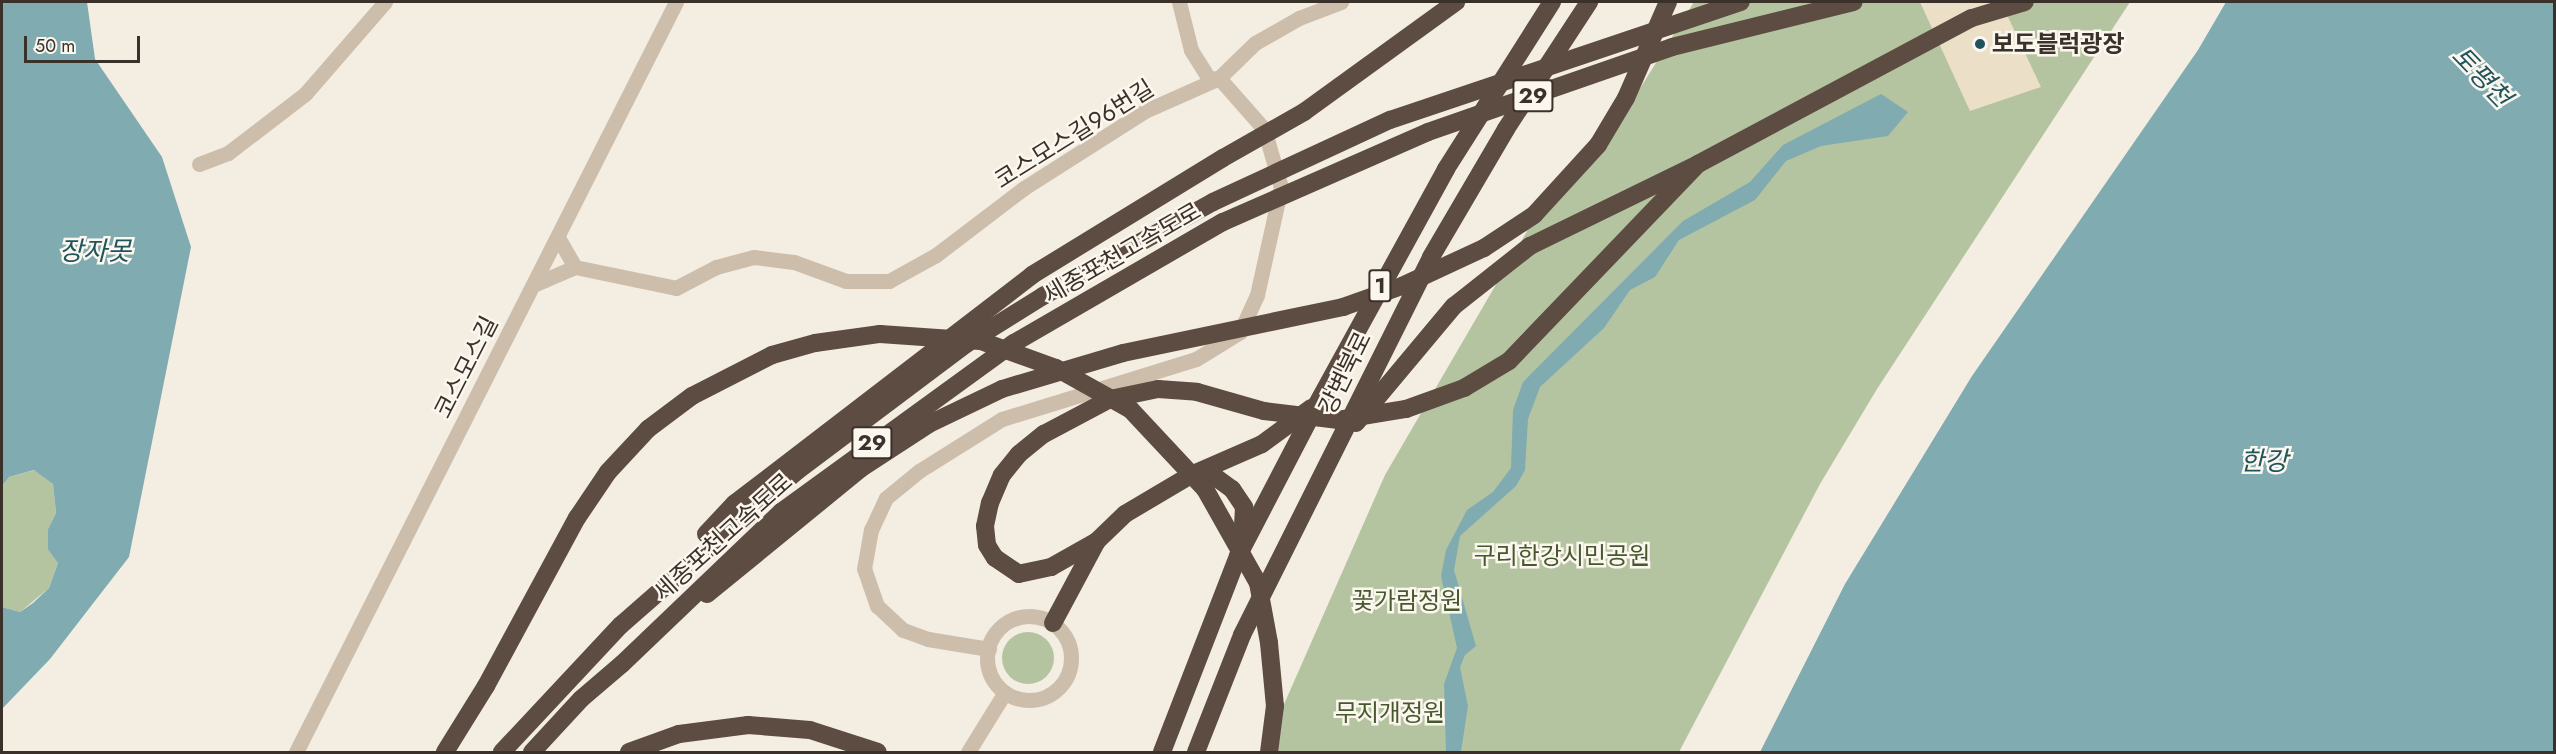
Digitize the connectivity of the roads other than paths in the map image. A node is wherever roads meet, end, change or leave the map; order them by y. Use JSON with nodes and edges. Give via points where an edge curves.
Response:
{"nodes":[{"id":1,"x":385,"y":2,"type":"edge"},
{"id":2,"x":676,"y":2,"type":"edge"},
{"id":3,"x":1179,"y":2,"type":"edge"},
{"id":4,"x":1341,"y":2,"type":"edge"},
{"id":5,"x":1456,"y":2,"type":"edge"},
{"id":6,"x":1552,"y":2,"type":"edge"},
{"id":7,"x":1589,"y":2,"type":"edge"},
{"id":8,"x":1668,"y":2,"type":"edge"},
{"id":9,"x":1741,"y":2,"type":"edge"},
{"id":10,"x":1854,"y":2,"type":"edge"},
{"id":11,"x":2025,"y":2,"type":"edge"},
{"id":12,"x":1219,"y":78,"type":"junction"},
{"id":13,"x":199,"y":164,"type":"dead end"},
{"id":14,"x":1698,"y":164,"type":"junction"},
{"id":15,"x":558,"y":237,"type":"junction"},
{"id":16,"x":575,"y":267,"type":"junction"},
{"id":17,"x":533,"y":285,"type":"junction"},
{"id":18,"x":1317,"y":404,"type":"junction"},
{"id":19,"x":1335,"y":449,"type":"junction"},
{"id":20,"x":1191,"y":475,"type":"junction"},
{"id":21,"x":1097,"y":541,"type":"junction"},
{"id":22,"x":1238,"y":556,"type":"junction"},
{"id":23,"x":1053,"y":623,"type":"junction"},
{"id":24,"x":621,"y":625,"type":"junction"},
{"id":25,"x":989,"y":649,"type":"junction"},
{"id":26,"x":622,"y":664,"type":"junction"},
{"id":27,"x":1005,"y":692,"type":"junction"},
{"id":28,"x":296,"y":753,"type":"edge"},
{"id":29,"x":445,"y":753,"type":"edge"},
{"id":30,"x":502,"y":753,"type":"edge"},
{"id":31,"x":532,"y":753,"type":"edge"},
{"id":32,"x":629,"y":753,"type":"edge"},
{"id":33,"x":878,"y":753,"type":"edge"},
{"id":34,"x":968,"y":753,"type":"edge"},
{"id":35,"x":1162,"y":753,"type":"edge"},
{"id":36,"x":1196,"y":753,"type":"edge"},
{"id":37,"x":1269,"y":753,"type":"edge"}],
"edges":[{"from":1,"to":13,"type":"street","via":[[305,94],[228,153]]},
{"from":2,"to":15,"type":"street","name":"코스모스길"},
{"from":3,"to":12,"type":"street","via":[[1191,50],[1209,78]]},
{"from":4,"to":12,"type":"street","name":"코스모스길96번길","via":[[1299,18],[1256,43]]},
{"from":5,"to":24,"type":"highway","bridge":true,"via":[[1304,112],[1032,275],[734,504]]},
{"from":6,"to":18,"type":"highway","name":"강변북로","number":"1","via":[[1446,169]]},
{"from":7,"to":19,"type":"highway","name":"강변북로","number":"1","via":[[1455,212]]},
{"from":8,"to":26,"type":"highway","bridge":true,"via":[[1635,79],[1598,145],[1534,216],[1484,248],[1402,286],[1343,307],[1123,354],[1002,389],[929,424],[860,469]]},
{"from":9,"to":24,"type":"highway","name":"세종포천고속도로","number":"29","bridge":true,"via":[[1390,120],[1213,202],[1043,296],[966,344],[797,471]]},
{"from":10,"to":26,"type":"highway","name":"세종포천고속도로","number":"29","bridge":true,"via":[[1672,47],[1462,121],[1223,222],[1014,343],[870,444],[773,519]]},
{"from":11,"to":14,"type":"highway","via":[[1972,18]]},
{"from":12,"to":16,"type":"street","name":"코스모스길96번길","via":[[1145,111],[1024,188],[936,255],[889,281],[846,281],[794,262],[754,257],[716,267],[676,288]]},
{"from":12,"to":25,"type":"street","via":[[1264,129],[1281,187],[1257,295],[1240,332],[1196,359],[1002,419],[919,471],[886,498],[871,530],[864,569],[878,606],[903,630],[928,639]]},
{"from":14,"to":19,"type":"highway","via":[[1530,246],[1454,306]]},
{"from":14,"to":21,"type":"highway","bridge":true,"via":[[1509,361],[1464,388],[1406,409],[1338,420],[1264,411],[1197,392],[1158,389],[1110,399],[1044,434],[1019,454],[1002,475],[985,526],[987,545],[995,558],[1019,574],[1051,567]]},
{"from":15,"to":16,"type":"street"},
{"from":15,"to":17,"type":"street","name":"코스모스길"},
{"from":16,"to":17,"type":"street"},
{"from":17,"to":28,"type":"street","name":"코스모스길"},
{"from":18,"to":20,"type":"highway","via":[[1262,444]]},
{"from":18,"to":22,"type":"highway","name":"강변북로","number":"1"},
{"from":19,"to":36,"type":"highway","name":"강변북로","number":"1","via":[[1242,635]]},
{"from":20,"to":21,"type":"highway","via":[[1125,514]]},
{"from":20,"to":22,"type":"highway","via":[[1218,479],[1232,489],[1244,507]]},
{"from":21,"to":23,"type":"highway"},
{"from":22,"to":35,"type":"highway","name":"강변북로","number":"1"},
{"from":23,"to":25,"type":"street","via":[[1034,617],[1014,619],[998,631]]},
{"from":23,"to":27,"type":"street","via":[[1071,653],[1060,687],[1039,699],[1021,699]]},
{"from":24,"to":30,"type":"highway","name":"세종포천고속도로","number":"29"},
{"from":25,"to":27,"type":"street","via":[[990,673]]},
{"from":26,"to":31,"type":"highway","name":"세종포천고속도로","number":"29","via":[[581,699]]},
{"from":27,"to":34,"type":"street"},
{"from":29,"to":37,"type":"highway","bridge":true,"via":[[486,686],[572,525],[608,472],[648,429],[692,396],[772,355],[815,343],[880,334],[981,341],[1056,368],[1131,410],[1205,489],[1258,583],[1275,706]]},
{"from":32,"to":33,"type":"highway","via":[[679,734],[748,725],[810,730]]}]}
